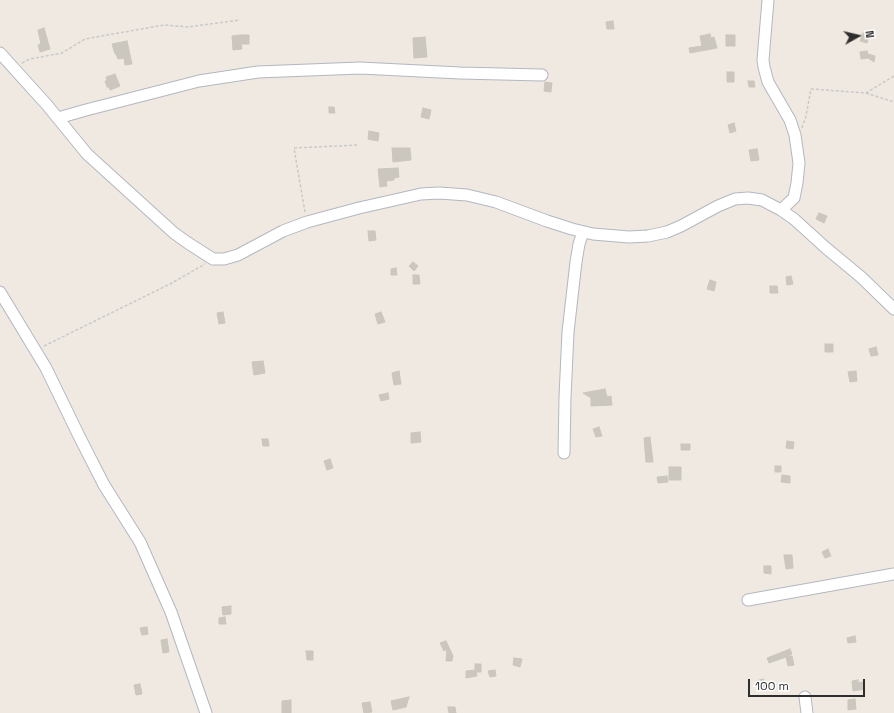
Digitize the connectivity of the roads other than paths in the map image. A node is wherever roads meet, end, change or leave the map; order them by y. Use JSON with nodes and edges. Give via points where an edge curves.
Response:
{"nodes":[{"id":1,"x":768,"y":0,"type":"edge"},
{"id":2,"x":0,"y":53,"type":"edge"},
{"id":3,"x":542,"y":75,"type":"dead end"},
{"id":4,"x":58,"y":118,"type":"junction"},
{"id":5,"x":781,"y":210,"type":"junction"},
{"id":6,"x":583,"y":232,"type":"junction"},
{"id":7,"x":0,"y":292,"type":"edge"},
{"id":8,"x":894,"y":309,"type":"edge"},
{"id":9,"x":564,"y":453,"type":"dead end"},
{"id":10,"x":894,"y":574,"type":"edge"},
{"id":11,"x":748,"y":600,"type":"dead end"},
{"id":12,"x":804,"y":697,"type":"dead end"},
{"id":13,"x":206,"y":713,"type":"edge"},
{"id":14,"x":807,"y":713,"type":"edge"}],
"edges":[{"from":1,"to":5,"type":"street","via":[[764,67],[768,82],[790,120],[797,143],[799,163],[794,198]]},
{"from":2,"to":4,"type":"street"},
{"from":3,"to":4,"type":"street","via":[[360,68],[258,72],[199,81]]},
{"from":4,"to":6,"type":"street","via":[[104,170],[174,233],[213,259],[238,255],[283,231],[307,222],[421,194],[454,193],[496,202],[547,222]]},
{"from":5,"to":6,"type":"street","via":[[762,200],[735,199],[667,232],[648,236]]},
{"from":5,"to":8,"type":"street","via":[[861,277]]},
{"from":6,"to":9,"type":"street","via":[[576,262],[568,332]]},
{"from":7,"to":13,"type":"street","via":[[36,350],[104,485],[140,542],[156,574]]},
{"from":10,"to":11,"type":"street"},
{"from":12,"to":14,"type":"street"}]}
